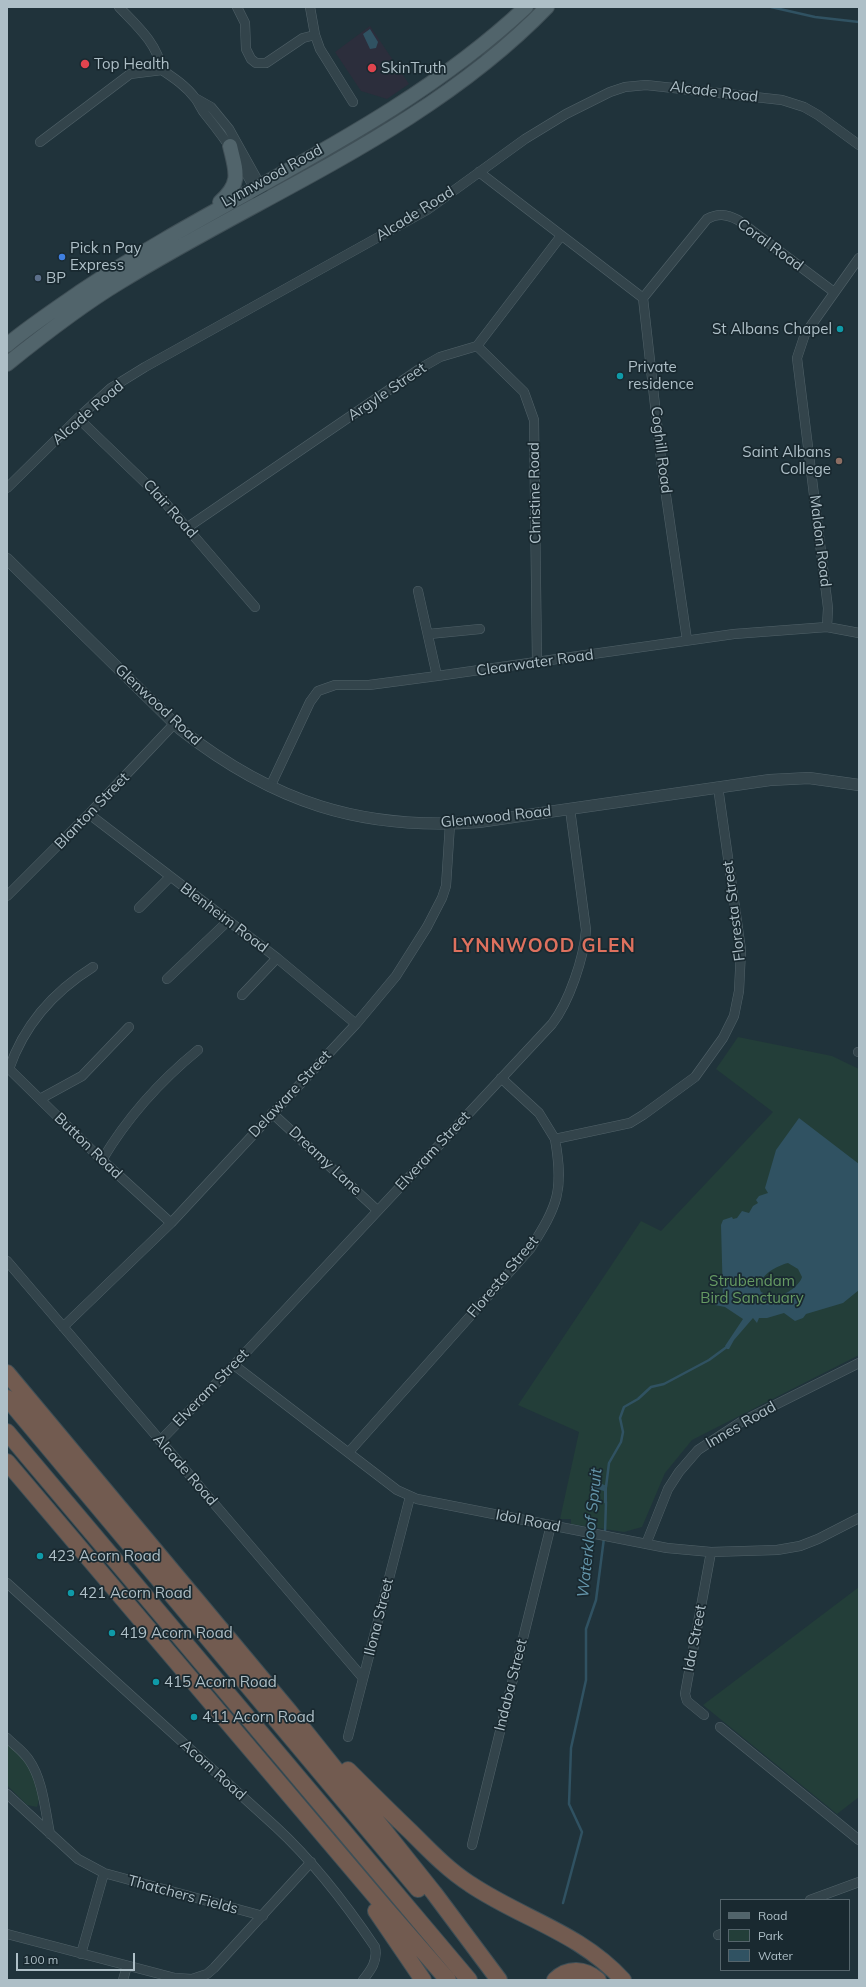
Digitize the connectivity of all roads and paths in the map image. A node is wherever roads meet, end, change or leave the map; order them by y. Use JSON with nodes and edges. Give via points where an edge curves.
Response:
{"nodes":[{"id":1,"x":119,"y":7,"type":"edge"},
{"id":2,"x":237,"y":7,"type":"edge"},
{"id":3,"x":310,"y":7,"type":"edge"},
{"id":4,"x":526,"y":7,"type":"edge"},
{"id":5,"x":547,"y":7,"type":"edge"},
{"id":6,"x":315,"y":35,"type":"junction"},
{"id":7,"x":162,"y":70,"type":"junction"},
{"id":8,"x":195,"y":98,"type":"junction"},
{"id":9,"x":353,"y":102,"type":"dead end"},
{"id":10,"x":40,"y":142,"type":"dead end"},
{"id":11,"x":859,"y":145,"type":"edge"},
{"id":12,"x":230,"y":146,"type":"junction"},
{"id":13,"x":479,"y":172,"type":"junction"},
{"id":14,"x":257,"y":186,"type":"junction"},
{"id":15,"x":263,"y":201,"type":"junction"},
{"id":16,"x":205,"y":216,"type":"junction"},
{"id":17,"x":561,"y":236,"type":"junction"},
{"id":18,"x":859,"y":258,"type":"edge"},
{"id":19,"x":834,"y":292,"type":"junction"},
{"id":20,"x":643,"y":298,"type":"junction"},
{"id":21,"x":7,"y":345,"type":"edge"},
{"id":22,"x":477,"y":346,"type":"junction"},
{"id":23,"x":7,"y":364,"type":"edge"},
{"id":24,"x":78,"y":418,"type":"junction"},
{"id":25,"x":7,"y":488,"type":"edge"},
{"id":26,"x":188,"y":527,"type":"junction"},
{"id":27,"x":7,"y":558,"type":"edge"},
{"id":28,"x":418,"y":591,"type":"dead end"},
{"id":29,"x":255,"y":607,"type":"dead end"},
{"id":30,"x":828,"y":627,"type":"junction"},
{"id":31,"x":480,"y":629,"type":"dead end"},
{"id":32,"x":859,"y":633,"type":"edge"},
{"id":33,"x":429,"y":634,"type":"junction"},
{"id":34,"x":687,"y":640,"type":"junction"},
{"id":35,"x":537,"y":663,"type":"junction"},
{"id":36,"x":437,"y":676,"type":"junction"},
{"id":37,"x":174,"y":724,"type":"junction"},
{"id":38,"x":859,"y":785,"type":"edge"},
{"id":39,"x":270,"y":787,"type":"junction"},
{"id":40,"x":718,"y":787,"type":"junction"},
{"id":41,"x":570,"y":809,"type":"junction"},
{"id":42,"x":89,"y":814,"type":"junction"},
{"id":43,"x":450,"y":824,"type":"junction"},
{"id":44,"x":170,"y":877,"type":"junction"},
{"id":45,"x":7,"y":896,"type":"edge"},
{"id":46,"x":139,"y":908,"type":"dead end"},
{"id":47,"x":228,"y":921,"type":"junction"},
{"id":48,"x":277,"y":958,"type":"junction"},
{"id":49,"x":93,"y":968,"type":"dead end"},
{"id":50,"x":167,"y":979,"type":"dead end"},
{"id":51,"x":242,"y":995,"type":"dead end"},
{"id":52,"x":356,"y":1024,"type":"junction"},
{"id":53,"x":129,"y":1027,"type":"dead end"},
{"id":54,"x":198,"y":1050,"type":"dead end"},
{"id":55,"x":8,"y":1068,"type":"edge"},
{"id":56,"x":501,"y":1078,"type":"junction"},
{"id":57,"x":40,"y":1100,"type":"junction"},
{"id":58,"x":272,"y":1113,"type":"junction"},
{"id":59,"x":555,"y":1139,"type":"junction"},
{"id":60,"x":102,"y":1160,"type":"junction"},
{"id":61,"x":378,"y":1210,"type":"junction"},
{"id":62,"x":171,"y":1223,"type":"junction"},
{"id":63,"x":7,"y":1261,"type":"edge"},
{"id":64,"x":63,"y":1327,"type":"junction"},
{"id":65,"x":859,"y":1363,"type":"edge"},
{"id":66,"x":234,"y":1365,"type":"junction"},
{"id":67,"x":7,"y":1373,"type":"edge"},
{"id":68,"x":7,"y":1398,"type":"edge"},
{"id":69,"x":7,"y":1432,"type":"edge"},
{"id":70,"x":160,"y":1441,"type":"junction"},
{"id":71,"x":349,"y":1452,"type":"junction"},
{"id":72,"x":7,"y":1462,"type":"edge"},
{"id":73,"x":410,"y":1497,"type":"junction"},
{"id":74,"x":859,"y":1518,"type":"edge"},
{"id":75,"x":551,"y":1525,"type":"junction"},
{"id":76,"x":646,"y":1544,"type":"junction"},
{"id":77,"x":711,"y":1552,"type":"junction"},
{"id":78,"x":7,"y":1583,"type":"edge"},
{"id":79,"x":364,"y":1678,"type":"junction"},
{"id":80,"x":290,"y":1711,"type":"junction"},
{"id":81,"x":704,"y":1715,"type":"dead end"},
{"id":82,"x":720,"y":1727,"type":"dead end"},
{"id":83,"x":348,"y":1736,"type":"dead end"},
{"id":84,"x":7,"y":1738,"type":"edge"},
{"id":85,"x":7,"y":1794,"type":"edge"},
{"id":86,"x":316,"y":1825,"type":"junction"},
{"id":87,"x":50,"y":1834,"type":"junction"},
{"id":88,"x":859,"y":1840,"type":"edge"},
{"id":89,"x":472,"y":1845,"type":"dead end"},
{"id":90,"x":311,"y":1862,"type":"junction"},
{"id":91,"x":104,"y":1873,"type":"junction"},
{"id":92,"x":859,"y":1882,"type":"edge"},
{"id":93,"x":813,"y":1899,"type":"edge"},
{"id":94,"x":263,"y":1916,"type":"junction"},
{"id":95,"x":399,"y":1924,"type":"junction"},
{"id":96,"x":7,"y":1934,"type":"edge"},
{"id":97,"x":81,"y":1954,"type":"junction"},
{"id":98,"x":127,"y":1966,"type":"junction"},
{"id":99,"x":123,"y":1980,"type":"edge"},
{"id":100,"x":363,"y":1980,"type":"edge"},
{"id":101,"x":422,"y":1980,"type":"edge"},
{"id":102,"x":440,"y":1980,"type":"edge"},
{"id":103,"x":448,"y":1980,"type":"edge"},
{"id":104,"x":469,"y":1980,"type":"edge"},
{"id":105,"x":494,"y":1980,"type":"edge"},
{"id":106,"x":499,"y":1980,"type":"edge"},
{"id":107,"x":555,"y":1980,"type":"edge"},
{"id":108,"x":598,"y":1980,"type":"edge"},
{"id":109,"x":623,"y":1980,"type":"edge"}],
"edges":[{"from":1,"to":7,"type":"street","via":[[151,41],[160,57]]},
{"from":2,"to":6,"type":"street","via":[[245,23],[246,49],[251,60],[256,62],[266,63],[303,38]]},
{"from":3,"to":6,"type":"street"},
{"from":4,"to":14,"type":"main road","name":"Lynnwood Road","via":[[462,62],[417,94]]},
{"from":5,"to":15,"type":"main road","name":"Lynnwood Road","via":[[495,54],[426,106]]},
{"from":6,"to":9,"type":"street","via":[[320,49]]},
{"from":7,"to":8,"type":"street","via":[[182,84]]},
{"from":7,"to":10,"type":"street","via":[[130,74]]},
{"from":8,"to":12,"type":"street"},
{"from":8,"to":14,"type":"street","via":[[211,107],[229,129]]},
{"from":11,"to":13,"type":"street","name":"Alcade Road","via":[[804,106],[707,91],[646,85],[625,87],[594,98],[525,140]]},
{"from":12,"to":14,"type":"street"},
{"from":12,"to":16,"type":"main road","via":[[236,170],[233,189]]},
{"from":13,"to":17,"type":"street"},
{"from":13,"to":24,"type":"street","name":"Alcade Road","via":[[427,210],[145,366],[111,388]]},
{"from":14,"to":15,"type":"street"},
{"from":14,"to":16,"type":"main road","name":"Lynnwood Road"},
{"from":15,"to":23,"type":"main road","name":"Lynnwood Road","via":[[120,282],[78,310]]},
{"from":16,"to":21,"type":"main road","name":"Lynnwood Road","via":[[132,258],[29,327]]},
{"from":17,"to":20,"type":"street"},
{"from":17,"to":22,"type":"street"},
{"from":18,"to":19,"type":"street","name":"Maldon Road"},
{"from":19,"to":20,"type":"street","name":"Coral Road","via":[[738,220],[722,214],[707,219]]},
{"from":19,"to":30,"type":"street","name":"Maldon Road","via":[[805,334],[798,358],[828,608]]},
{"from":20,"to":34,"type":"street","name":"Coghill Road","via":[[662,468]]},
{"from":22,"to":26,"type":"street","name":"Argyle Street","via":[[440,357],[421,368]]},
{"from":22,"to":35,"type":"street","name":"Christine Road","via":[[524,392],[534,420]]},
{"from":24,"to":25,"type":"street","name":"Alcade Road"},
{"from":24,"to":26,"type":"street","name":"Clair Road","via":[[141,477]]},
{"from":26,"to":29,"type":"street","name":"Clair Road"},
{"from":27,"to":37,"type":"street","name":"Glenwood Road"},
{"from":28,"to":33,"type":"street"},
{"from":30,"to":32,"type":"street","name":"Clearwater Road"},
{"from":30,"to":34,"type":"street","name":"Clearwater Road"},
{"from":31,"to":33,"type":"street"},
{"from":33,"to":36,"type":"street"},
{"from":34,"to":35,"type":"street","name":"Clearwater Road"},
{"from":35,"to":36,"type":"street","name":"Clearwater Road"},
{"from":36,"to":39,"type":"street","name":"Clearwater Road","via":[[369,685],[336,685],[318,691],[310,702]]},
{"from":37,"to":39,"type":"street","name":"Glenwood Road","via":[[210,752]]},
{"from":37,"to":42,"type":"street","name":"Blanton Street"},
{"from":38,"to":40,"type":"street","name":"Glenwood Road","via":[[831,780],[786,778]]},
{"from":39,"to":43,"type":"street","name":"Glenwood Road","via":[[311,804],[359,817]]},
{"from":40,"to":41,"type":"street","name":"Glenwood Road"},
{"from":40,"to":59,"type":"street","name":"Floresta Street","via":[[741,950],[739,991],[732,1021],[724,1038],[699,1073],[644,1115],[626,1124]]},
{"from":41,"to":43,"type":"street","name":"Glenwood Road"},
{"from":41,"to":56,"type":"street","name":"Elveram Street","via":[[586,925],[582,952],[560,1014]]},
{"from":42,"to":44,"type":"street","name":"Blenheim Road"},
{"from":42,"to":45,"type":"street","name":"Blanton Street"},
{"from":43,"to":52,"type":"street","name":"Delaware Street","via":[[446,886],[442,898],[400,971]]},
{"from":44,"to":46,"type":"street"},
{"from":44,"to":47,"type":"street","name":"Blenheim Road"},
{"from":47,"to":48,"type":"street","name":"Blenheim Road"},
{"from":47,"to":50,"type":"street"},
{"from":48,"to":51,"type":"street"},
{"from":48,"to":52,"type":"street","name":"Blenheim Road"},
{"from":49,"to":55,"type":"street","via":[[77,977],[42,1009],[28,1028]]},
{"from":52,"to":58,"type":"street","name":"Delaware Street"},
{"from":53,"to":57,"type":"street","via":[[82,1076]]},
{"from":54,"to":60,"type":"street","via":[[151,1093]]},
{"from":55,"to":57,"type":"street","name":"Button Road"},
{"from":56,"to":59,"type":"street","via":[[539,1113]]},
{"from":56,"to":61,"type":"street","name":"Elveram Street"},
{"from":57,"to":60,"type":"street","name":"Button Road"},
{"from":58,"to":61,"type":"street","name":"Dreamy Lane"},
{"from":58,"to":62,"type":"street","name":"Delaware Street"},
{"from":59,"to":71,"type":"street","name":"Floresta Street","via":[[559,1171],[558,1194],[530,1249]]},
{"from":60,"to":62,"type":"street","name":"Button Road"},
{"from":61,"to":66,"type":"street","name":"Elveram Street"},
{"from":62,"to":64,"type":"street","name":"Delaware Street"},
{"from":63,"to":64,"type":"street","name":"Alcade Road"},
{"from":64,"to":70,"type":"street","name":"Alcade Road"},
{"from":65,"to":76,"type":"street","name":"Innes Road","via":[[741,1422],[698,1450],[668,1489]]},
{"from":66,"to":70,"type":"street","name":"Elveram Street"},
{"from":66,"to":71,"type":"street","name":"Idol Road"},
{"from":67,"to":80,"type":"highway"},
{"from":68,"to":105,"type":"highway"},
{"from":69,"to":104,"type":"highway"},
{"from":70,"to":79,"type":"street","name":"Alcade Road"},
{"from":71,"to":73,"type":"street","name":"Idol Road","via":[[397,1490]]},
{"from":72,"to":86,"type":"highway"},
{"from":73,"to":75,"type":"street","name":"Idol Road"},
{"from":73,"to":79,"type":"street","name":"Ilona Street"},
{"from":74,"to":77,"type":"street","name":"Idol Road","via":[[818,1540],[800,1546],[777,1550]]},
{"from":75,"to":76,"type":"street","name":"Idol Road"},
{"from":75,"to":89,"type":"street","name":"Indaba Street"},
{"from":76,"to":77,"type":"street","name":"Idol Road"},
{"from":77,"to":81,"type":"street","name":"Ida Street","via":[[685,1694],[687,1701]]},
{"from":78,"to":90,"type":"street","name":"Acorn Road","via":[[276,1827]]},
{"from":79,"to":83,"type":"street","name":"Ilona Street"},
{"from":80,"to":106,"type":"highway","via":[[434,1893]]},
{"from":80,"to":109,"type":"highway","via":[[450,1870],[482,1893],[572,1938],[595,1953]]},
{"from":82,"to":88,"type":"street"},
{"from":84,"to":87,"type":"street","via":[[34,1767]]},
{"from":85,"to":87,"type":"street","name":"Thatchers Fields"},
{"from":86,"to":95,"type":"highway"},
{"from":86,"to":101,"type":"highway","via":[[333,1856],[380,1916]]},
{"from":87,"to":91,"type":"street","name":"Thatchers Fields","via":[[78,1859]]},
{"from":90,"to":94,"type":"street","name":"Thatchers Fields"},
{"from":90,"to":100,"type":"street","name":"Acorn Road","via":[[375,1947],[374,1964]]},
{"from":91,"to":94,"type":"street","name":"Thatchers Fields"},
{"from":91,"to":97,"type":"street"},
{"from":92,"to":93,"type":"street"},
{"from":94,"to":98,"type":"street","name":"Thatchers Fields","via":[[214,1968],[200,1977],[185,1980]]},
{"from":95,"to":102,"type":"highway"},
{"from":95,"to":103,"type":"highway"},
{"from":96,"to":97,"type":"street","name":"Thatchers Fields"},
{"from":97,"to":98,"type":"street","name":"Thatchers Fields"},
{"from":98,"to":99,"type":"street"},
{"from":107,"to":108,"type":"highway","via":[[561,1974],[576,1970],[592,1975]]}]}
